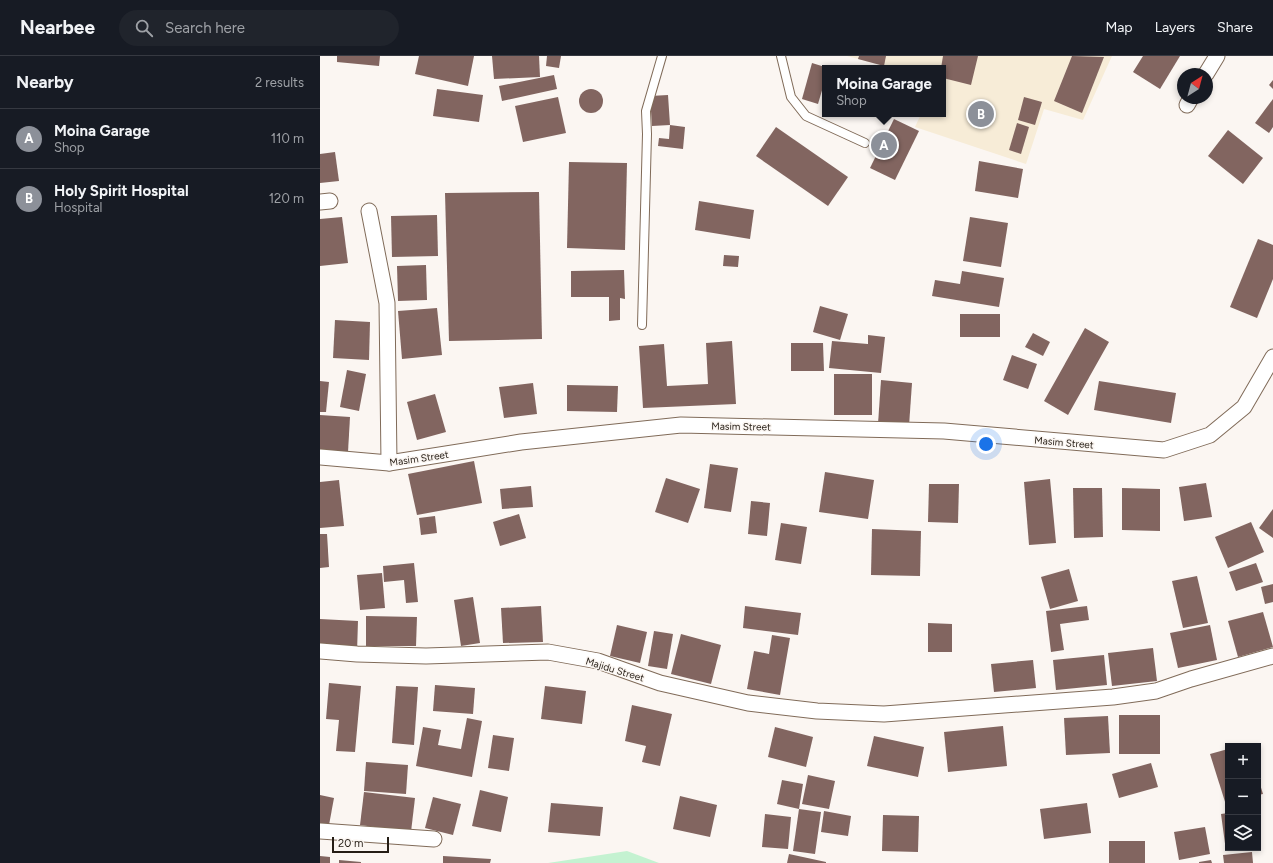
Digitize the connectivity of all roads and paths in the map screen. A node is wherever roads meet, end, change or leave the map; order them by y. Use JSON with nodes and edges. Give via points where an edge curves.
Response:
{"nodes":[{"id":1,"x":662,"y":56,"type":"edge"},
{"id":2,"x":781,"y":56,"type":"edge"},
{"id":3,"x":1217,"y":56,"type":"edge"},
{"id":4,"x":1210,"y":68,"type":"edge"},
{"id":5,"x":865,"y":143,"type":"dead end"},
{"id":6,"x":369,"y":211,"type":"dead end"},
{"id":7,"x":642,"y":325,"type":"dead end"},
{"id":8,"x":1273,"y":357,"type":"edge"},
{"id":9,"x":320,"y":457,"type":"edge"},
{"id":10,"x":389,"y":463,"type":"junction"},
{"id":11,"x":320,"y":651,"type":"edge"},
{"id":12,"x":1273,"y":656,"type":"edge"},
{"id":13,"x":320,"y":831,"type":"edge"},
{"id":14,"x":434,"y":839,"type":"dead end"}],
"edges":[{"from":1,"to":7,"type":"lane","via":[[646,111]]},
{"from":2,"to":5,"type":"lane","via":[[791,97],[806,116]]},
{"from":3,"to":4,"type":"street"},
{"from":6,"to":10,"type":"street","via":[[387,303]]},
{"from":8,"to":10,"type":"street","name":"Masim Street","via":[[1244,407],[1210,435],[1164,450],[944,431],[681,425],[521,442]]},
{"from":9,"to":10,"type":"street","name":"Masim Street"},
{"from":11,"to":12,"type":"street","name":"Majidu Street","via":[[426,656],[548,652],[598,661],[660,683],[748,703],[817,711],[884,714],[1113,697],[1156,691]]},
{"from":13,"to":14,"type":"street"}]}
